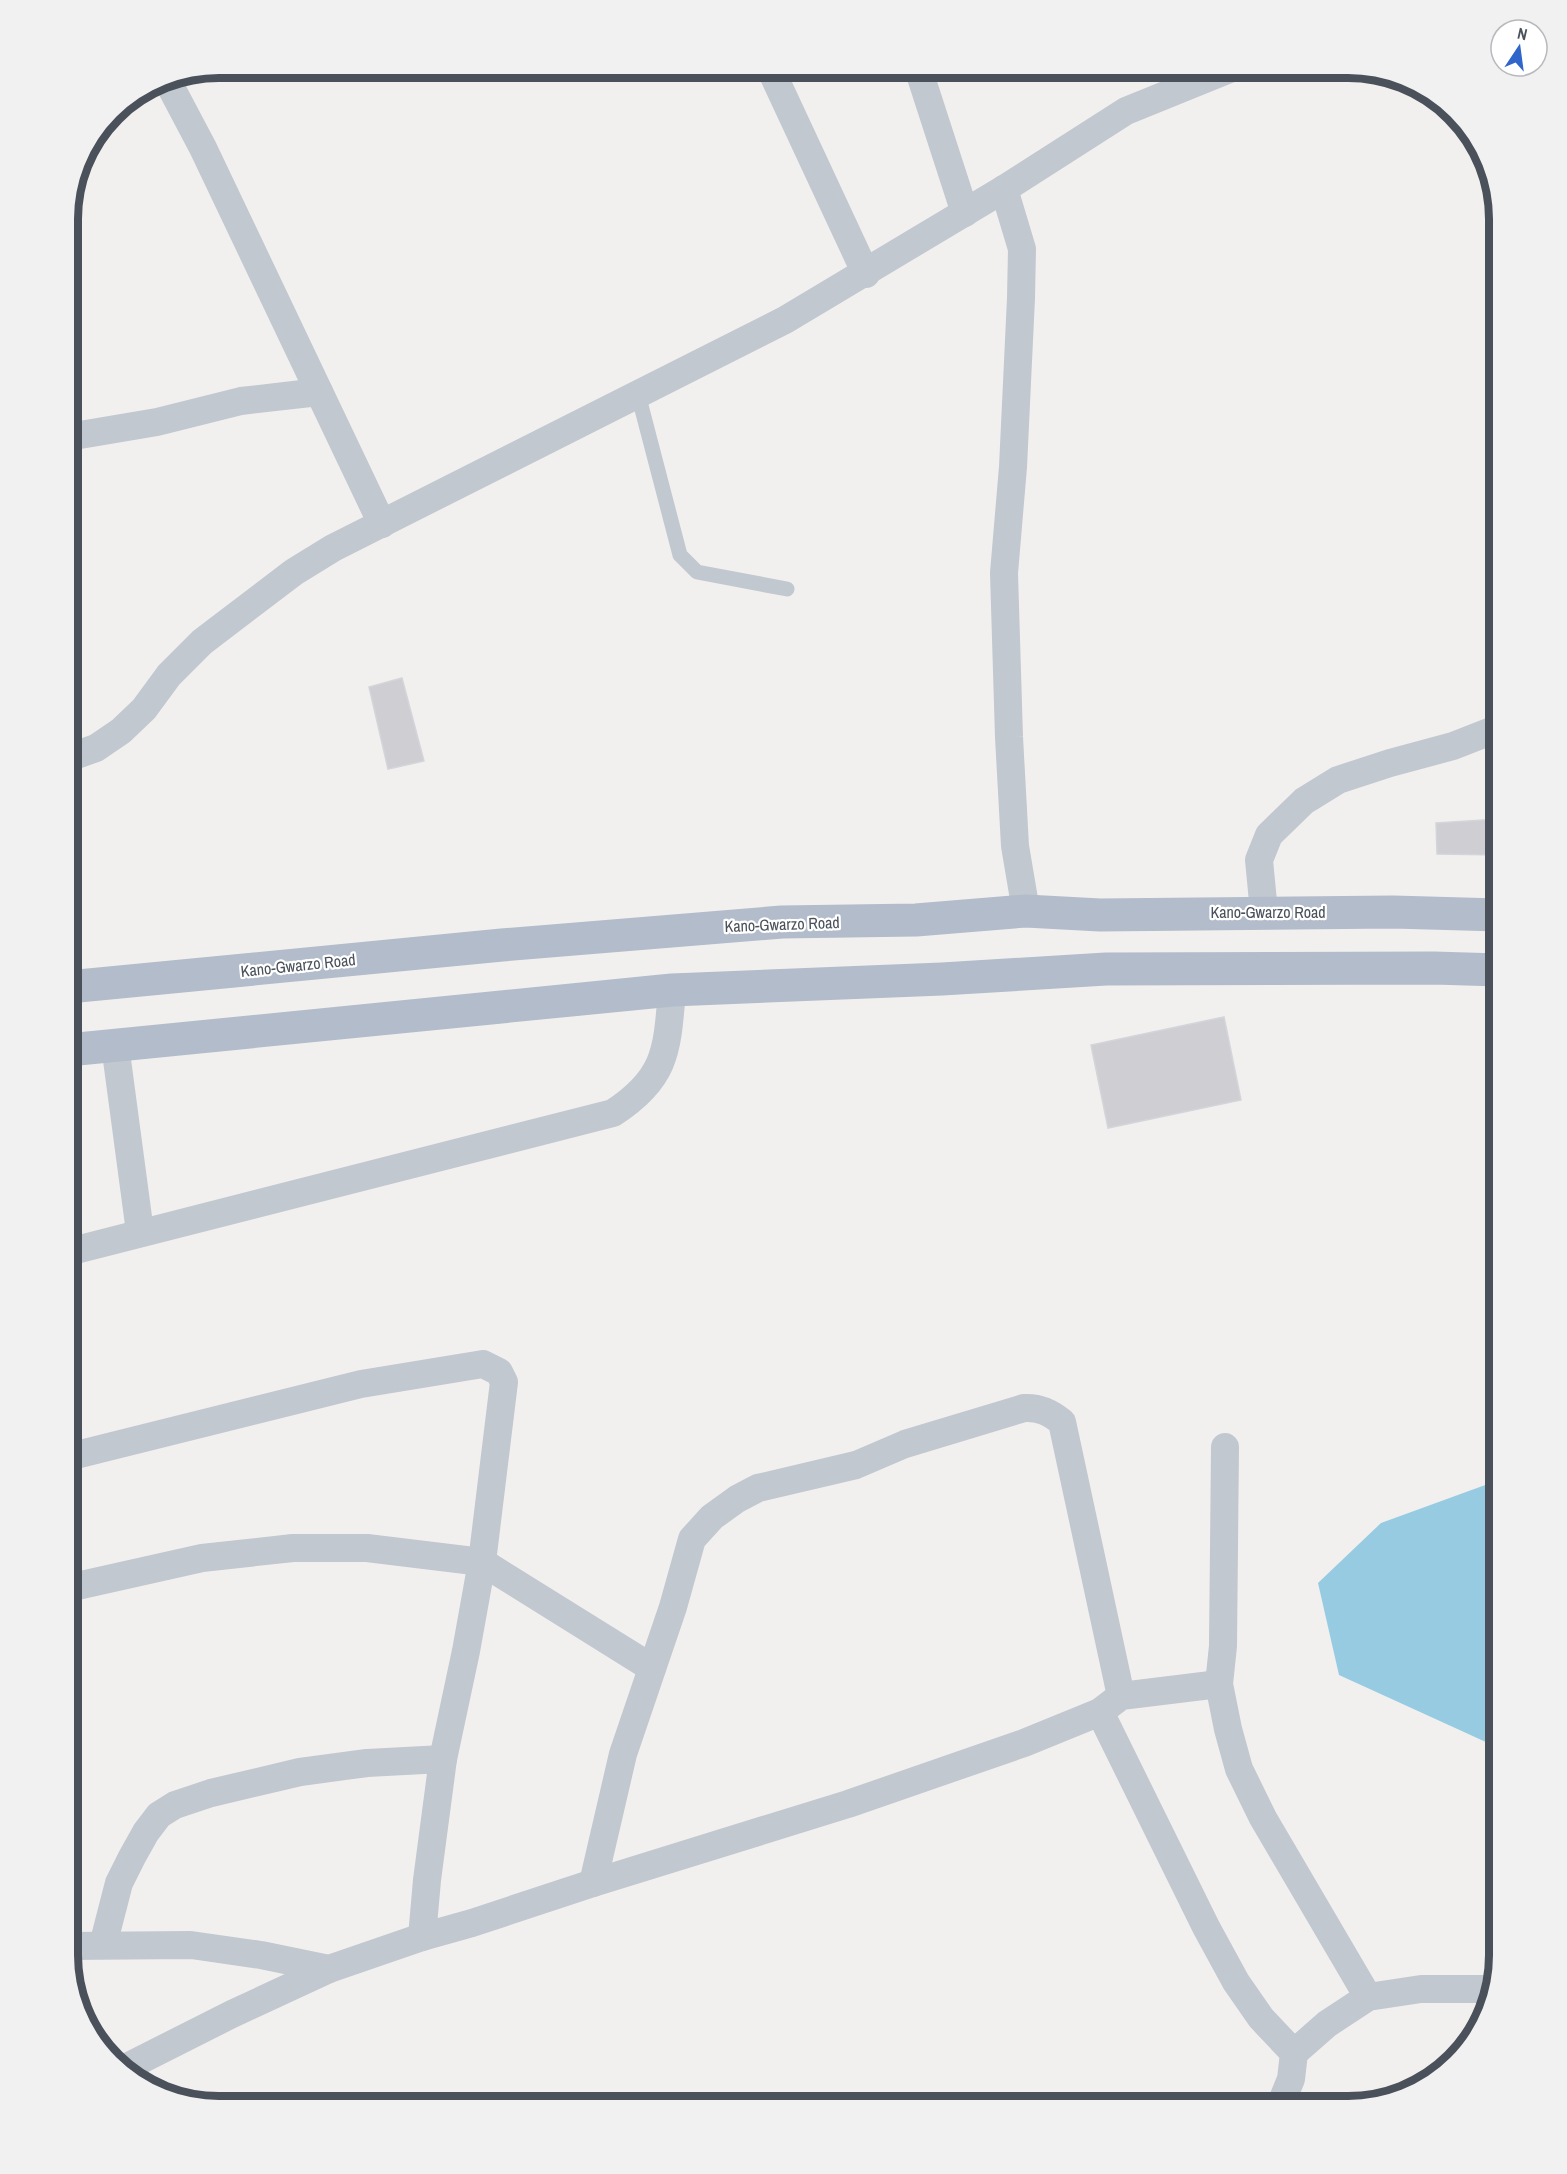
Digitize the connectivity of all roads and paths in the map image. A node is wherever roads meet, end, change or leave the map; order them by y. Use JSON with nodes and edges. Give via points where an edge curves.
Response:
{"nodes":[{"id":1,"x":775,"y":78,"type":"edge"},
{"id":2,"x":921,"y":78,"type":"edge"},
{"id":3,"x":1207,"y":78,"type":"edge"},
{"id":4,"x":171,"y":87,"type":"edge"},
{"id":5,"x":1004,"y":189,"type":"junction"},
{"id":6,"x":965,"y":213,"type":"junction"},
{"id":7,"x":866,"y":274,"type":"junction"},
{"id":8,"x":319,"y":392,"type":"junction"},
{"id":9,"x":638,"y":394,"type":"junction"},
{"id":10,"x":78,"y":435,"type":"edge"},
{"id":11,"x":382,"y":524,"type":"junction"},
{"id":12,"x":787,"y":589,"type":"dead end"},
{"id":13,"x":1489,"y":732,"type":"edge"},
{"id":14,"x":78,"y":754,"type":"edge"},
{"id":15,"x":1026,"y":911,"type":"junction"},
{"id":16,"x":1264,"y":912,"type":"junction"},
{"id":17,"x":1489,"y":915,"type":"edge"},
{"id":18,"x":1489,"y":970,"type":"edge"},
{"id":19,"x":78,"y":986,"type":"edge"},
{"id":20,"x":672,"y":990,"type":"junction"},
{"id":21,"x":115,"y":1045,"type":"junction"},
{"id":22,"x":78,"y":1049,"type":"edge"},
{"id":23,"x":140,"y":1232,"type":"junction"},
{"id":24,"x":78,"y":1249,"type":"edge"},
{"id":25,"x":1225,"y":1447,"type":"dead end"},
{"id":26,"x":78,"y":1455,"type":"edge"},
{"id":27,"x":482,"y":1562,"type":"junction"},
{"id":28,"x":78,"y":1586,"type":"edge"},
{"id":29,"x":652,"y":1668,"type":"junction"},
{"id":30,"x":1219,"y":1684,"type":"junction"},
{"id":31,"x":1111,"y":1704,"type":"junction"},
{"id":32,"x":443,"y":1759,"type":"junction"},
{"id":33,"x":593,"y":1883,"type":"junction"},
{"id":34,"x":422,"y":1937,"type":"junction"},
{"id":35,"x":103,"y":1945,"type":"junction"},
{"id":36,"x":78,"y":1946,"type":"edge"},
{"id":37,"x":329,"y":1969,"type":"junction"},
{"id":38,"x":1485,"y":1987,"type":"edge"},
{"id":39,"x":1368,"y":1997,"type":"junction"},
{"id":40,"x":1294,"y":2053,"type":"junction"},
{"id":41,"x":131,"y":2065,"type":"edge"},
{"id":42,"x":1284,"y":2096,"type":"edge"}],
"edges":[{"from":1,"to":7,"type":"street"},
{"from":2,"to":6,"type":"street"},
{"from":3,"to":5,"type":"street","via":[[1126,111]]},
{"from":4,"to":8,"type":"street"},
{"from":5,"to":6,"type":"street"},
{"from":5,"to":15,"type":"street","via":[[1022,249],[1013,466],[1004,573],[1014,835]]},
{"from":6,"to":7,"type":"street"},
{"from":7,"to":9,"type":"street"},
{"from":8,"to":10,"type":"street","via":[[242,401],[157,422]]},
{"from":8,"to":11,"type":"street"},
{"from":9,"to":11,"type":"street"},
{"from":9,"to":12,"type":"lane","via":[[680,555],[697,572]]},
{"from":11,"to":14,"type":"street","via":[[294,572],[202,642],[121,731]]},
{"from":13,"to":16,"type":"street","via":[[1338,780],[1304,801],[1269,835],[1259,861]]},
{"from":15,"to":16,"type":"main road","name":"Kano-Gwarzo Road","via":[[1100,915]]},
{"from":15,"to":19,"type":"main road","name":"Kano-Gwarzo Road","via":[[916,920],[707,927]]},
{"from":16,"to":17,"type":"main road","name":"Kano-Gwarzo Road"},
{"from":18,"to":20,"type":"main road","via":[[1106,969]]},
{"from":20,"to":21,"type":"main road"},
{"from":20,"to":23,"type":"street","via":[[668,1031],[654,1078],[633,1100],[613,1113]]},
{"from":21,"to":22,"type":"main road"},
{"from":21,"to":23,"type":"street"},
{"from":23,"to":24,"type":"street"},
{"from":25,"to":30,"type":"street","via":[[1223,1646]]},
{"from":26,"to":27,"type":"street","via":[[361,1384],[483,1364],[499,1372],[504,1382]]},
{"from":27,"to":28,"type":"street","via":[[368,1548],[293,1548],[202,1558]]},
{"from":27,"to":29,"type":"street"},
{"from":27,"to":32,"type":"street"},
{"from":29,"to":31,"type":"street","via":[[692,1539],[712,1517],[737,1499],[758,1488],[856,1465],[905,1444],[1033,1407],[1062,1422]]},
{"from":29,"to":33,"type":"street","via":[[623,1754]]},
{"from":30,"to":31,"type":"street"},
{"from":30,"to":39,"type":"street","via":[[1244,1779],[1268,1828]]},
{"from":31,"to":33,"type":"street","via":[[1024,1743],[848,1804]]},
{"from":31,"to":40,"type":"street","via":[[1206,1927],[1261,2018]]},
{"from":32,"to":34,"type":"street"},
{"from":32,"to":35,"type":"street","via":[[300,1772],[175,1805],[159,1815],[132,1857],[119,1883]]},
{"from":33,"to":34,"type":"street"},
{"from":34,"to":37,"type":"street"},
{"from":35,"to":36,"type":"street"},
{"from":35,"to":37,"type":"street","via":[[191,1945]]},
{"from":37,"to":41,"type":"street"},
{"from":38,"to":39,"type":"street","via":[[1422,1989]]},
{"from":39,"to":40,"type":"street","via":[[1327,2024]]},
{"from":40,"to":42,"type":"street"}]}
